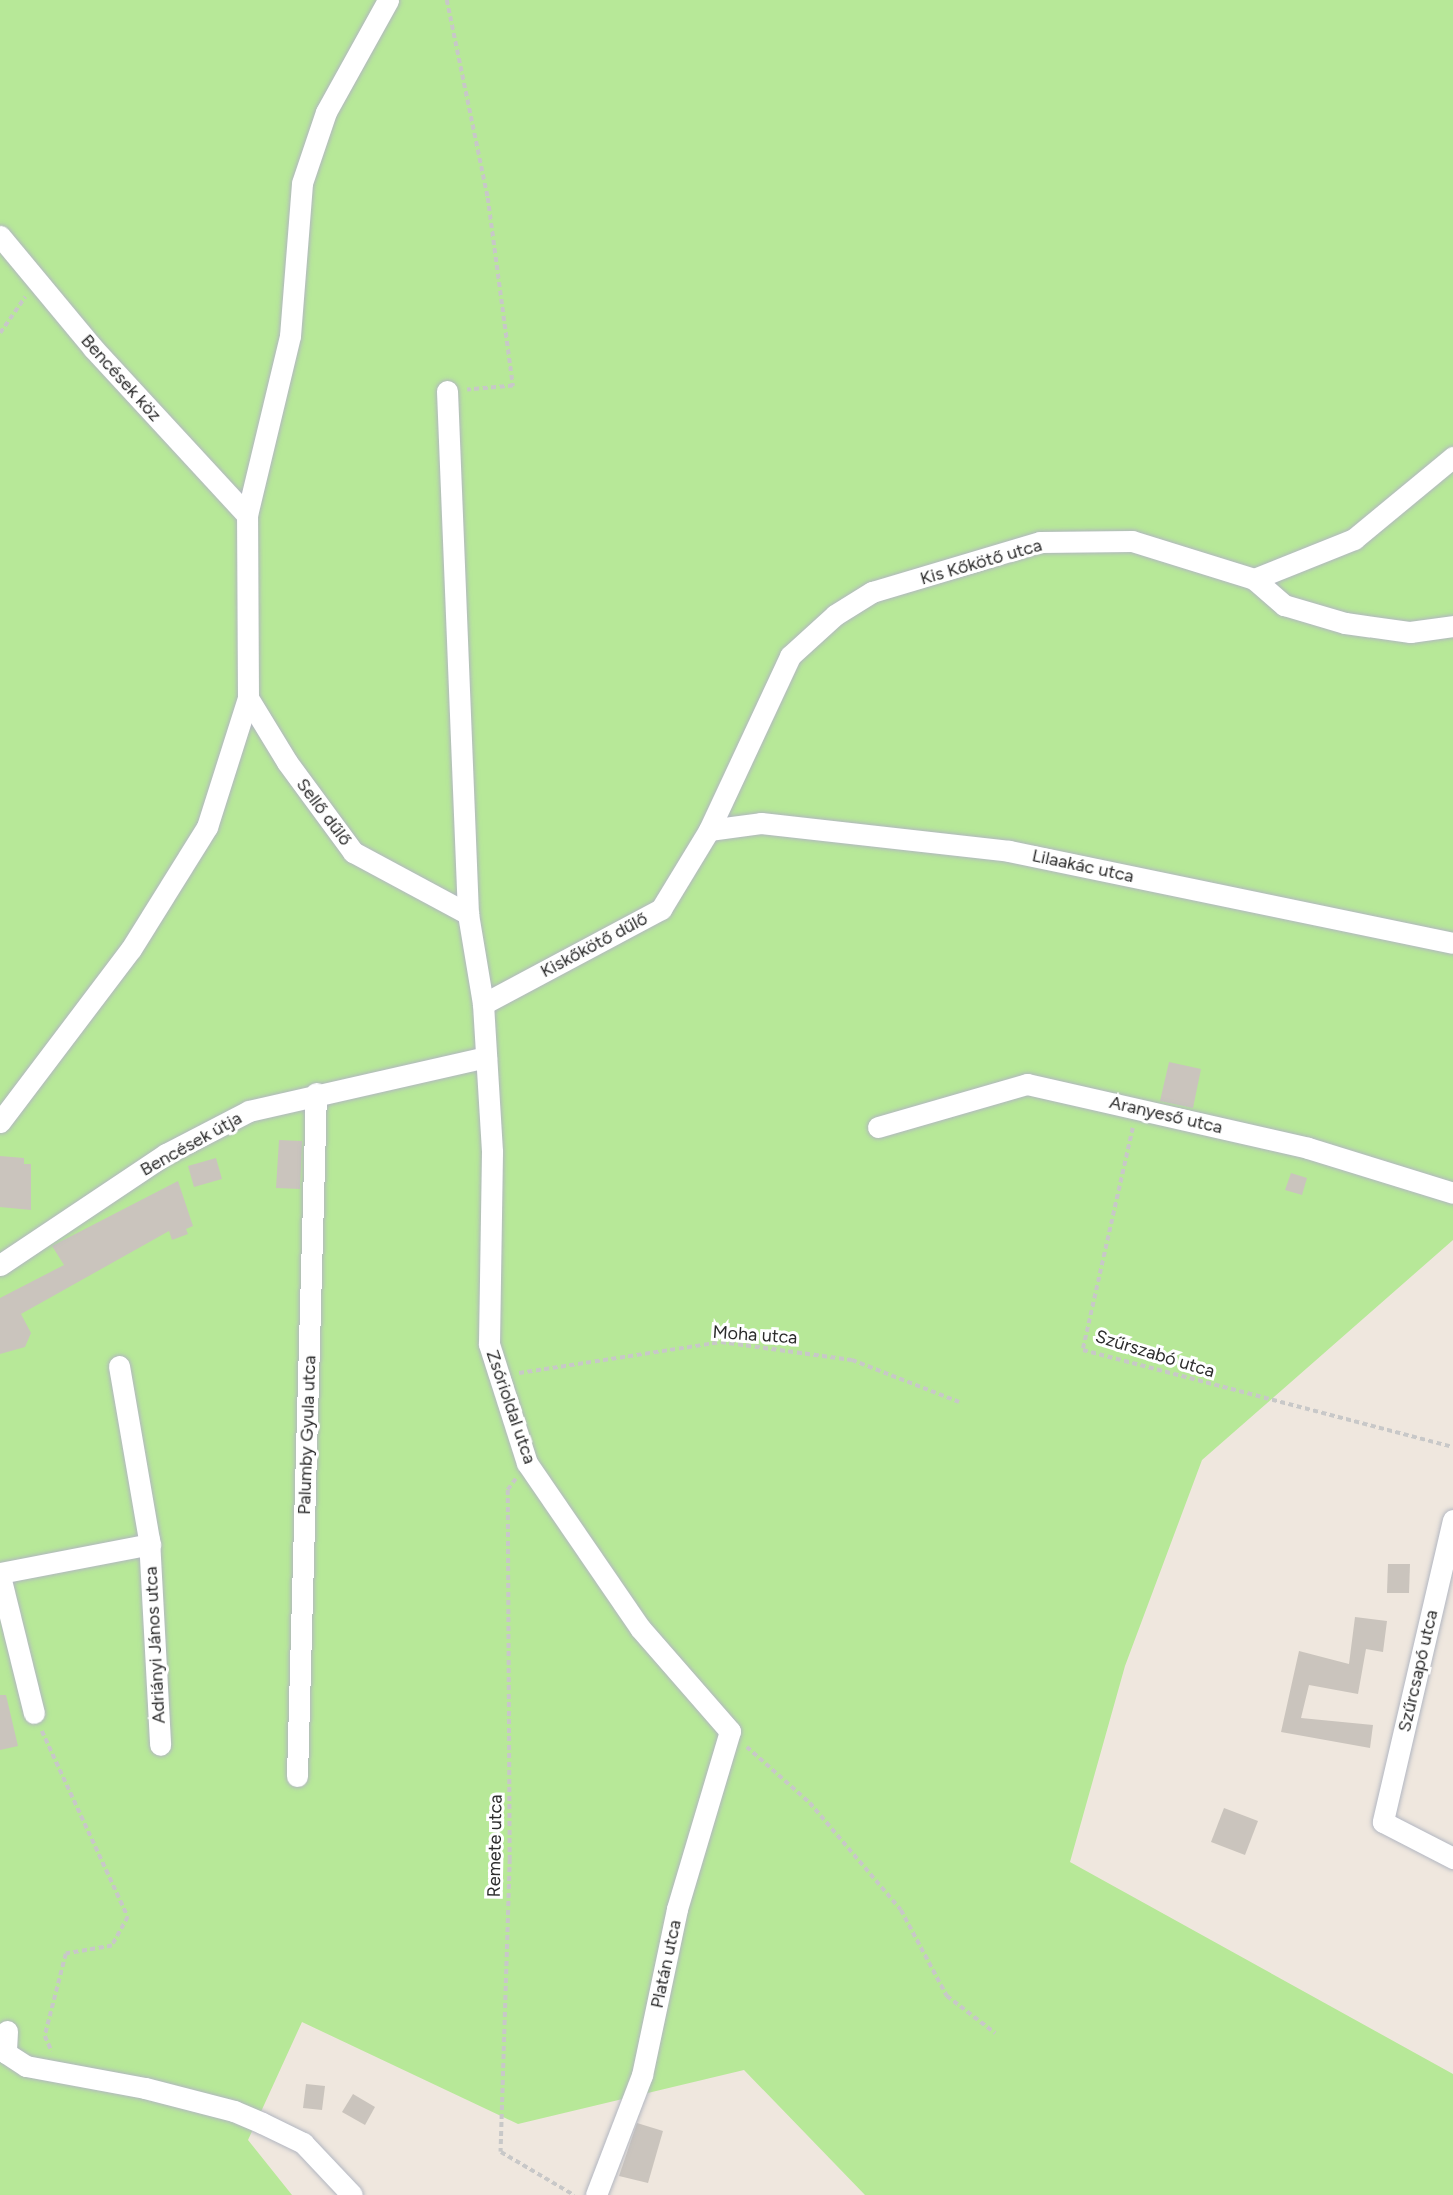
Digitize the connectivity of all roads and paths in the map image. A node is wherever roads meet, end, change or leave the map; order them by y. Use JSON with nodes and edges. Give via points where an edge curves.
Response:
{"nodes":[{"id":1,"x":388,"y":0,"type":"edge"},
{"id":2,"x":447,"y":0,"type":"edge"},
{"id":3,"x":0,"y":236,"type":"edge"},
{"id":4,"x":37,"y":281,"type":"junction"},
{"id":5,"x":0,"y":332,"type":"edge"},
{"id":6,"x":447,"y":391,"type":"joint"},
{"id":7,"x":1453,"y":457,"type":"edge"},
{"id":8,"x":247,"y":515,"type":"junction"},
{"id":9,"x":1254,"y":579,"type":"junction"},
{"id":10,"x":1453,"y":626,"type":"edge"},
{"id":11,"x":248,"y":698,"type":"junction"},
{"id":12,"x":709,"y":830,"type":"junction"},
{"id":13,"x":468,"y":914,"type":"junction"},
{"id":14,"x":1453,"y":943,"type":"edge"},
{"id":15,"x":484,"y":1004,"type":"junction"},
{"id":16,"x":486,"y":1057,"type":"junction"},
{"id":17,"x":316,"y":1093,"type":"junction"},
{"id":18,"x":1137,"y":1109,"type":"junction"},
{"id":19,"x":0,"y":1122,"type":"edge"},
{"id":20,"x":878,"y":1127,"type":"dead end"},
{"id":21,"x":1453,"y":1193,"type":"edge"},
{"id":22,"x":0,"y":1265,"type":"edge"},
{"id":23,"x":119,"y":1366,"type":"dead end"},
{"id":24,"x":500,"y":1377,"type":"junction"},
{"id":25,"x":959,"y":1402,"type":"dead end"},
{"id":26,"x":1453,"y":1447,"type":"edge"},
{"id":27,"x":527,"y":1462,"type":"junction"},
{"id":28,"x":1453,"y":1520,"type":"edge"},
{"id":29,"x":150,"y":1544,"type":"junction"},
{"id":30,"x":0,"y":1575,"type":"edge"},
{"id":31,"x":34,"y":1713,"type":"joint"},
{"id":32,"x":730,"y":1731,"type":"junction"},
{"id":33,"x":160,"y":1745,"type":"dead end"},
{"id":34,"x":297,"y":1776,"type":"dead end"},
{"id":35,"x":1453,"y":1858,"type":"edge"},
{"id":36,"x":7,"y":2031,"type":"dead end"},
{"id":37,"x":995,"y":2033,"type":"dead end"},
{"id":38,"x":62,"y":2075,"type":"junction"},
{"id":39,"x":352,"y":2195,"type":"edge"},
{"id":40,"x":573,"y":2195,"type":"edge"},
{"id":41,"x":596,"y":2195,"type":"edge"}],
"edges":[{"from":1,"to":8,"type":"street","via":[[326,112],[302,183],[290,336]]},
{"from":2,"to":6,"type":"path","via":[[488,198],[513,386]]},
{"from":3,"to":4,"type":"street","name":"Bencések köz"},
{"from":4,"to":5,"type":"path"},
{"from":4,"to":8,"type":"street","name":"Bencések köz"},
{"from":6,"to":13,"type":"street","name":"Zsórioldal utca"},
{"from":7,"to":9,"type":"street","via":[[1354,539]]},
{"from":8,"to":11,"type":"street"},
{"from":9,"to":10,"type":"street","name":"Kis Kőkötő utca","via":[[1284,605],[1345,623],[1410,632]]},
{"from":9,"to":12,"type":"street","name":"Kis Kőkötő utca","via":[[1132,541],[1040,542],[872,592],[835,615],[790,656]]},
{"from":11,"to":13,"type":"street","name":"Sellő dűlő","via":[[287,762],[353,852]]},
{"from":11,"to":19,"type":"street","via":[[207,827],[131,949]]},
{"from":12,"to":14,"type":"street","name":"Lilaakác utca","via":[[761,823],[1009,850]]},
{"from":12,"to":15,"type":"street","name":"Kiskőkötő dűlő","via":[[661,909]]},
{"from":13,"to":15,"type":"street","name":"Zsórioldal utca"},
{"from":15,"to":16,"type":"street","name":"Zsórioldal utca"},
{"from":16,"to":17,"type":"street","name":"Bencések útja"},
{"from":16,"to":24,"type":"street","name":"Zsórioldal utca","via":[[492,1153],[489,1344]]},
{"from":17,"to":22,"type":"street","name":"Bencések útja","via":[[249,1111],[166,1154]]},
{"from":17,"to":34,"type":"street","name":"Palumby Gyula utca"},
{"from":18,"to":20,"type":"street","name":"Aranyeső utca","via":[[1027,1084]]},
{"from":18,"to":21,"type":"street","name":"Aranyeső utca","via":[[1308,1148]]},
{"from":18,"to":26,"type":"path","name":"Szűrszabó utca","via":[[1083,1350]]},
{"from":23,"to":29,"type":"street","name":"Adriányi János utca"},
{"from":24,"to":25,"type":"path","name":"Moha utca","via":[[721,1342],[852,1360]]},
{"from":24,"to":27,"type":"street","name":"Zsórioldal utca"},
{"from":27,"to":32,"type":"street","name":"Zsórioldal utca","via":[[640,1628]]},
{"from":27,"to":40,"type":"path","name":"Remete utca","via":[[508,1490],[510,1859],[501,2152]]},
{"from":28,"to":35,"type":"street","name":"Szűrcsapó utca","via":[[1383,1822]]},
{"from":29,"to":30,"type":"street","name":"Adriányi János utca"},
{"from":29,"to":33,"type":"street","name":"Adriányi János utca"},
{"from":30,"to":31,"type":"street","name":"Adriányi János utca"},
{"from":31,"to":38,"type":"path","via":[[128,1917],[112,1946],[66,1955],[45,2036]]},
{"from":32,"to":37,"type":"path","via":[[810,1803],[901,1910],[947,1996]]},
{"from":32,"to":41,"type":"street","name":"Platán utca","via":[[677,1909],[642,2075]]},
{"from":36,"to":38,"type":"street","via":[[6,2053],[26,2066]]},
{"from":38,"to":39,"type":"street","via":[[234,2110],[303,2143]]}]}
